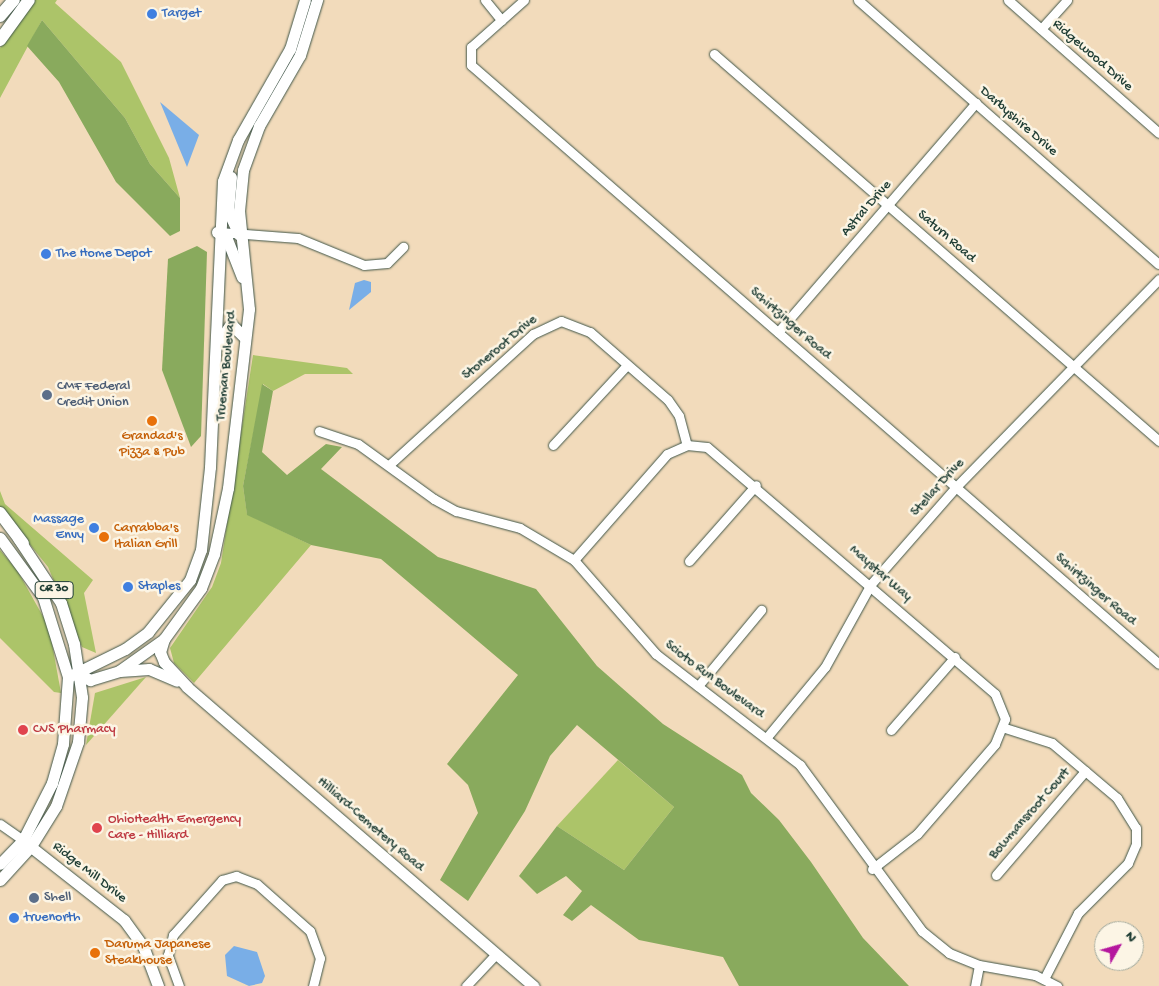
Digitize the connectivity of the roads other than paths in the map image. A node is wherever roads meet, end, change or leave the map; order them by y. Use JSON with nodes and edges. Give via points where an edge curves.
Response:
{"nodes":[{"id":1,"x":14,"y":0,"type":"edge"},
{"id":2,"x":29,"y":0,"type":"edge"},
{"id":3,"x":305,"y":0,"type":"edge"},
{"id":4,"x":317,"y":0,"type":"edge"},
{"id":5,"x":485,"y":0,"type":"edge"},
{"id":6,"x":524,"y":0,"type":"edge"},
{"id":7,"x":858,"y":0,"type":"edge"},
{"id":8,"x":1008,"y":0,"type":"edge"},
{"id":9,"x":1067,"y":0,"type":"edge"},
{"id":10,"x":0,"y":16,"type":"edge"},
{"id":11,"x":502,"y":20,"type":"junction"},
{"id":12,"x":1041,"y":29,"type":"junction"},
{"id":13,"x":0,"y":40,"type":"edge"},
{"id":14,"x":714,"y":54,"type":"dead end"},
{"id":15,"x":976,"y":103,"type":"junction"},
{"id":16,"x":1159,"y":133,"type":"edge"},
{"id":17,"x":230,"y":157,"type":"junction"},
{"id":18,"x":888,"y":205,"type":"junction"},
{"id":19,"x":218,"y":232,"type":"junction"},
{"id":20,"x":240,"y":235,"type":"junction"},
{"id":21,"x":403,"y":247,"type":"dead end"},
{"id":22,"x":1159,"y":264,"type":"edge"},
{"id":23,"x":1159,"y":279,"type":"edge"},
{"id":24,"x":247,"y":289,"type":"junction"},
{"id":25,"x":778,"y":332,"type":"junction"},
{"id":26,"x":245,"y":338,"type":"junction"},
{"id":27,"x":214,"y":362,"type":"junction"},
{"id":28,"x":627,"y":365,"type":"junction"},
{"id":29,"x":1074,"y":367,"type":"junction"},
{"id":30,"x":319,"y":431,"type":"dead end"},
{"id":31,"x":1159,"y":441,"type":"edge"},
{"id":32,"x":687,"y":444,"type":"junction"},
{"id":33,"x":553,"y":445,"type":"dead end"},
{"id":34,"x":389,"y":465,"type":"junction"},
{"id":35,"x":756,"y":484,"type":"junction"},
{"id":36,"x":955,"y":488,"type":"junction"},
{"id":37,"x":0,"y":513,"type":"edge"},
{"id":38,"x":207,"y":515,"type":"junction"},
{"id":39,"x":0,"y":520,"type":"edge"},
{"id":40,"x":220,"y":530,"type":"junction"},
{"id":41,"x":0,"y":538,"type":"edge"},
{"id":42,"x":23,"y":544,"type":"junction"},
{"id":43,"x":574,"y":560,"type":"junction"},
{"id":44,"x":689,"y":561,"type":"dead end"},
{"id":45,"x":871,"y":584,"type":"junction"},
{"id":46,"x":761,"y":610,"type":"dead end"},
{"id":47,"x":164,"y":639,"type":"junction"},
{"id":48,"x":955,"y":657,"type":"junction"},
{"id":49,"x":1159,"y":664,"type":"edge"},
{"id":50,"x":119,"y":671,"type":"junction"},
{"id":51,"x":74,"y":675,"type":"junction"},
{"id":52,"x":698,"y":686,"type":"junction"},
{"id":53,"x":187,"y":687,"type":"junction"},
{"id":54,"x":1005,"y":728,"type":"junction"},
{"id":55,"x":891,"y":730,"type":"dead end"},
{"id":56,"x":767,"y":737,"type":"junction"},
{"id":57,"x":1085,"y":771,"type":"junction"},
{"id":58,"x":0,"y":824,"type":"edge"},
{"id":59,"x":27,"y":843,"type":"junction"},
{"id":60,"x":0,"y":864,"type":"edge"},
{"id":61,"x":872,"y":868,"type":"junction"},
{"id":62,"x":996,"y":875,"type":"dead end"},
{"id":63,"x":0,"y":880,"type":"edge"},
{"id":64,"x":496,"y":954,"type":"junction"},
{"id":65,"x":979,"y":965,"type":"junction"},
{"id":66,"x":1044,"y":979,"type":"junction"},
{"id":67,"x":158,"y":986,"type":"edge"},
{"id":68,"x":179,"y":986,"type":"edge"},
{"id":69,"x":313,"y":986,"type":"edge"},
{"id":70,"x":466,"y":986,"type":"edge"},
{"id":71,"x":534,"y":986,"type":"edge"},
{"id":72,"x":975,"y":986,"type":"edge"},
{"id":73,"x":1057,"y":986,"type":"edge"}],
"edges":[{"from":1,"to":10,"type":"highway"},
{"from":2,"to":13,"type":"highway"},
{"from":3,"to":17,"type":"main road","name":"Trueman Boulevard","via":[[290,49]]},
{"from":4,"to":20,"type":"main road","name":"Trueman Boulevard","via":[[300,55],[249,145],[239,197]]},
{"from":5,"to":11,"type":"street"},
{"from":6,"to":11,"type":"street","name":"Schirtzinger Road"},
{"from":7,"to":15,"type":"street","name":"Darbyshire Drive"},
{"from":8,"to":12,"type":"street","name":"Ridgewood Drive"},
{"from":9,"to":12,"type":"street"},
{"from":11,"to":25,"type":"street","name":"Schirtzinger Road","via":[[471,47],[471,65]]},
{"from":12,"to":16,"type":"street","name":"Ridgewood Drive"},
{"from":14,"to":18,"type":"street","name":"Saturn Road"},
{"from":15,"to":18,"type":"street","name":"Astral Drive"},
{"from":15,"to":22,"type":"street","name":"Darbyshire Drive"},
{"from":17,"to":19,"type":"main road","name":"Trueman Boulevard"},
{"from":17,"to":20,"type":"main road","via":[[228,211]]},
{"from":18,"to":25,"type":"street","name":"Astral Drive"},
{"from":18,"to":29,"type":"street","name":"Saturn Road"},
{"from":19,"to":20,"type":"street"},
{"from":19,"to":24,"type":"main road","via":[[227,239]]},
{"from":19,"to":27,"type":"main road","name":"Trueman Boulevard"},
{"from":20,"to":21,"type":"street","via":[[298,238],[364,265],[387,263]]},
{"from":20,"to":24,"type":"main road","name":"Trueman Boulevard"},
{"from":23,"to":29,"type":"street","name":"Stellar Drive"},
{"from":24,"to":26,"type":"main road","name":"Trueman Boulevard"},
{"from":25,"to":36,"type":"street","name":"Schirtzinger Road"},
{"from":26,"to":27,"type":"main road","via":[[238,326],[225,327]]},
{"from":26,"to":40,"type":"main road","name":"Trueman Boulevard"},
{"from":27,"to":38,"type":"main road","name":"Trueman Boulevard"},
{"from":28,"to":32,"type":"street","name":"Stoneroot Drive","via":[[675,407]]},
{"from":28,"to":33,"type":"street"},
{"from":28,"to":34,"type":"street","name":"Stoneroot Drive","via":[[581,326],[550,324]]},
{"from":29,"to":31,"type":"street","name":"Saturn Road"},
{"from":29,"to":36,"type":"street","name":"Stellar Drive"},
{"from":30,"to":34,"type":"street","name":"Scioto Run Boulevard","via":[[358,444]]},
{"from":32,"to":35,"type":"street","name":"Maystar Way","via":[[715,450]]},
{"from":32,"to":43,"type":"street","via":[[659,462]]},
{"from":34,"to":43,"type":"street","name":"Scioto Run Boulevard","via":[[434,499],[456,511],[520,528]]},
{"from":35,"to":44,"type":"street"},
{"from":35,"to":45,"type":"street","name":"Maystar Way"},
{"from":36,"to":45,"type":"street","name":"Stellar Drive"},
{"from":36,"to":49,"type":"street","name":"Schirtzinger Road"},
{"from":37,"to":42,"type":"highway"},
{"from":38,"to":40,"type":"main road"},
{"from":38,"to":51,"type":"main road","name":"Trueman Boulevard","via":[[190,580],[170,609],[125,649]]},
{"from":39,"to":42,"type":"main road","number":"CR 30"},
{"from":40,"to":47,"type":"main road","name":"Trueman Boulevard","via":[[201,588]]},
{"from":41,"to":51,"type":"main road","number":"CR 30","via":[[43,597]]},
{"from":42,"to":51,"type":"main road","number":"CR 30","via":[[61,603]]},
{"from":43,"to":52,"type":"street","name":"Scioto Run Boulevard","via":[[650,648]]},
{"from":45,"to":48,"type":"street","name":"Maystar Way"},
{"from":45,"to":56,"type":"street","name":"Stellar Drive","via":[[825,667]]},
{"from":46,"to":52,"type":"street"},
{"from":47,"to":50,"type":"main road","name":"Trueman Boulevard"},
{"from":47,"to":53,"type":"main road","name":"Hilliard-Cemetery Road","via":[[160,652],[164,662]]},
{"from":48,"to":54,"type":"street","name":"Maystar Way","via":[[996,694],[1004,709]]},
{"from":48,"to":55,"type":"street"},
{"from":50,"to":51,"type":"main road","name":"Trueman Boulevard","via":[[90,680]]},
{"from":50,"to":53,"type":"main road","name":"Hilliard-Cemetery Road","via":[[158,671]]},
{"from":51,"to":59,"type":"main road","via":[[52,783]]},
{"from":52,"to":56,"type":"street","name":"Scioto Run Boulevard"},
{"from":53,"to":64,"type":"main road","name":"Hilliard-Cemetery Road"},
{"from":54,"to":57,"type":"street","via":[[1052,743]]},
{"from":54,"to":61,"type":"street","via":[[928,822]]},
{"from":56,"to":61,"type":"street","name":"Scioto Run Boulevard","via":[[800,765],[830,800]]},
{"from":57,"to":62,"type":"street","name":"Bowmansroot Court"},
{"from":57,"to":66,"type":"street","via":[[1128,812],[1136,828],[1136,844],[1128,863],[1078,913]]},
{"from":58,"to":59,"type":"street"},
{"from":59,"to":60,"type":"main road"},
{"from":59,"to":63,"type":"main road"},
{"from":59,"to":67,"type":"main road","name":"Ridge Mill Drive","via":[[124,920],[143,946]]},
{"from":61,"to":65,"type":"street","name":"Scioto Run Boulevard","via":[[922,931],[949,953]]},
{"from":64,"to":70,"type":"street"},
{"from":64,"to":71,"type":"main road","name":"Hilliard-Cemetery Road"},
{"from":65,"to":66,"type":"street","name":"Scioto Run Boulevard"},
{"from":65,"to":72,"type":"street"},
{"from":66,"to":73,"type":"street","name":"Scioto Run Boulevard"},
{"from":68,"to":69,"type":"street","via":[[168,955],[170,939],[209,893],[231,877],[250,878],[310,931],[320,958]]}]}
